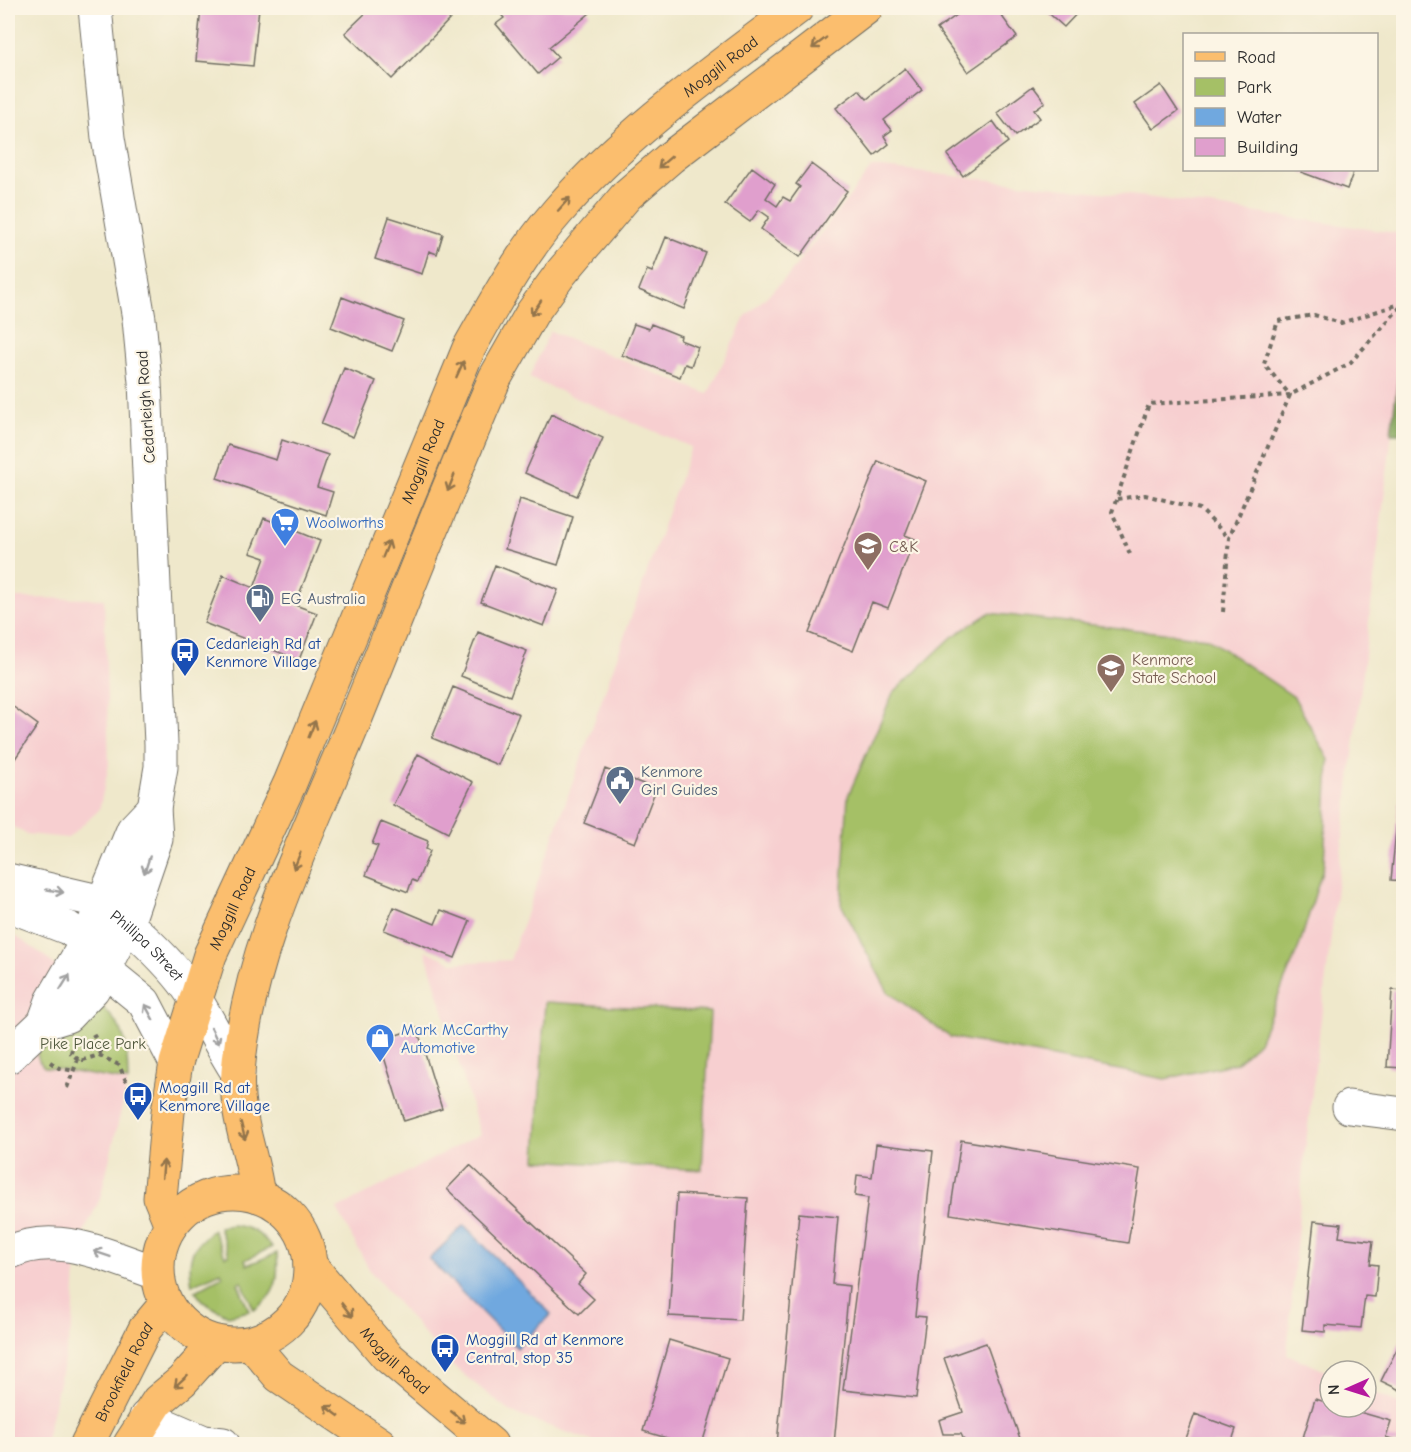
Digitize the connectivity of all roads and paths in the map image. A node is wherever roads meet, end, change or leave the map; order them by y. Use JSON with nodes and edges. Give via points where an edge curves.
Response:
{"nodes":[{"id":1,"x":95,"y":8,"type":"edge"},
{"id":2,"x":797,"y":8,"type":"edge"},
{"id":3,"x":866,"y":8,"type":"edge"},
{"id":4,"x":1403,"y":303,"type":"edge"},
{"id":5,"x":1290,"y":395,"type":"junction"},
{"id":6,"x":1117,"y":499,"type":"junction"},
{"id":7,"x":1229,"y":538,"type":"junction"},
{"id":8,"x":1130,"y":555,"type":"dead end"},
{"id":9,"x":1223,"y":612,"type":"dead end"},
{"id":10,"x":154,"y":808,"type":"junction"},
{"id":11,"x":8,"y":880,"type":"edge"},
{"id":12,"x":101,"y":904,"type":"junction"},
{"id":13,"x":8,"y":905,"type":"edge"},
{"id":14,"x":127,"y":924,"type":"junction"},
{"id":15,"x":87,"y":941,"type":"junction"},
{"id":16,"x":105,"y":968,"type":"junction"},
{"id":17,"x":195,"y":998,"type":"junction"},
{"id":18,"x":85,"y":1033,"type":"dead end"},
{"id":19,"x":46,"y":1038,"type":"junction"},
{"id":20,"x":73,"y":1042,"type":"dead end"},
{"id":21,"x":99,"y":1055,"type":"junction"},
{"id":22,"x":8,"y":1057,"type":"edge"},
{"id":23,"x":78,"y":1059,"type":"junction"},
{"id":24,"x":176,"y":1064,"type":"junction"},
{"id":25,"x":74,"y":1071,"type":"junction"},
{"id":26,"x":238,"y":1073,"type":"junction"},
{"id":27,"x":67,"y":1088,"type":"dead end"},
{"id":28,"x":136,"y":1105,"type":"dead end"},
{"id":29,"x":1349,"y":1107,"type":"dead end"},
{"id":30,"x":1404,"y":1114,"type":"edge"},
{"id":31,"x":258,"y":1196,"type":"junction"},
{"id":32,"x":171,"y":1225,"type":"junction"},
{"id":33,"x":8,"y":1253,"type":"edge"},
{"id":34,"x":309,"y":1265,"type":"junction"},
{"id":35,"x":162,"y":1288,"type":"junction"},
{"id":36,"x":216,"y":1343,"type":"junction"},
{"id":37,"x":251,"y":1343,"type":"junction"},
{"id":38,"x":138,"y":1431,"type":"edge"},
{"id":39,"x":87,"y":1444,"type":"edge"},
{"id":40,"x":223,"y":1444,"type":"edge"},
{"id":41,"x":380,"y":1444,"type":"edge"},
{"id":42,"x":491,"y":1444,"type":"edge"}],
"edges":[{"from":1,"to":10,"type":"street","name":"Cedarleigh Road","via":[[108,138],[139,319],[145,381],[161,744]]},
{"from":17,"to":2,"type":"main road","name":"Moggill Road","one_way":true,"via":[[219,930],[290,783],[446,401],[501,290],[557,212],[596,171],[653,120]]},
{"from":3,"to":26,"type":"main road","one_way":true,"via":[[627,195],[561,273],[512,347],[474,426],[271,926],[248,1002]]},
{"from":4,"to":5,"type":"path","via":[[1350,363]]},
{"from":4,"to":5,"type":"path","via":[[1341,323],[1314,315],[1278,321],[1264,364]]},
{"from":5,"to":6,"type":"path","via":[[1149,404]]},
{"from":5,"to":7,"type":"path"},
{"from":6,"to":7,"type":"path","via":[[1145,495],[1200,509]]},
{"from":6,"to":8,"type":"path","via":[[1113,512]]},
{"from":7,"to":9,"type":"path"},
{"from":10,"to":12,"type":"street","via":[[133,830]]},
{"from":10,"to":14,"type":"street","name":"Cedarleigh Road","one_way":true,"via":[[156,838]]},
{"from":11,"to":12,"type":"street","name":"Phillipa Street","one_way":true},
{"from":12,"to":14,"type":"street","name":"Phillipa Street"},
{"from":12,"to":15,"type":"street"},
{"from":13,"to":15,"type":"street","via":[[68,928]]},
{"from":14,"to":16,"type":"street","name":"Cedarleigh Road"},
{"from":14,"to":17,"type":"street","name":"Phillipa Street"},
{"from":15,"to":16,"type":"street"},
{"from":19,"to":15,"type":"street","one_way":true,"via":[[52,1001]]},
{"from":16,"to":19,"type":"street","name":"Cedarleigh Road","via":[[93,989]]},
{"from":24,"to":16,"type":"street","one_way":true,"via":[[144,1002]]},
{"from":17,"to":24,"type":"main road","name":"Moggill Road"},
{"from":17,"to":26,"type":"street","name":"Phillipa Street","one_way":true},
{"from":18,"to":21,"type":"path","via":[[93,1033],[102,1049]]},
{"from":19,"to":22,"type":"street"},
{"from":19,"to":25,"type":"path","via":[[50,1063]]},
{"from":20,"to":23,"type":"path","via":[[71,1053]]},
{"from":21,"to":23,"type":"path"},
{"from":21,"to":28,"type":"path","via":[[119,1065]]},
{"from":23,"to":25,"type":"path"},
{"from":32,"to":24,"type":"main road","name":"Moggill Road","one_way":true,"via":[[160,1198]]},
{"from":25,"to":27,"type":"path"},
{"from":26,"to":31,"type":"main road","one_way":true,"via":[[241,1127],[254,1163]]},
{"from":29,"to":30,"type":"street"},
{"from":31,"to":32,"type":"main road","via":[[234,1192],[210,1195],[188,1207]]},
{"from":31,"to":34,"type":"main road","via":[[277,1205],[293,1220],[304,1239]]},
{"from":32,"to":35,"type":"main road","via":[[160,1247]]},
{"from":35,"to":33,"type":"street","one_way":true,"via":[[87,1249],[56,1243],[25,1246]]},
{"from":34,"to":37,"type":"main road","via":[[308,1285],[290,1321],[272,1335]]},
{"from":34,"to":42,"type":"main road","name":"Moggill Road","one_way":true,"via":[[387,1356]]},
{"from":35,"to":36,"type":"main road","via":[[179,1322]]},
{"from":35,"to":39,"type":"main road","name":"Brookfield Road"},
{"from":36,"to":37,"type":"main road"},
{"from":36,"to":38,"type":"main road","one_way":true,"via":[[158,1401]]},
{"from":41,"to":37,"type":"main road","one_way":true,"via":[[279,1376]]},
{"from":38,"to":40,"type":"street"}]}
